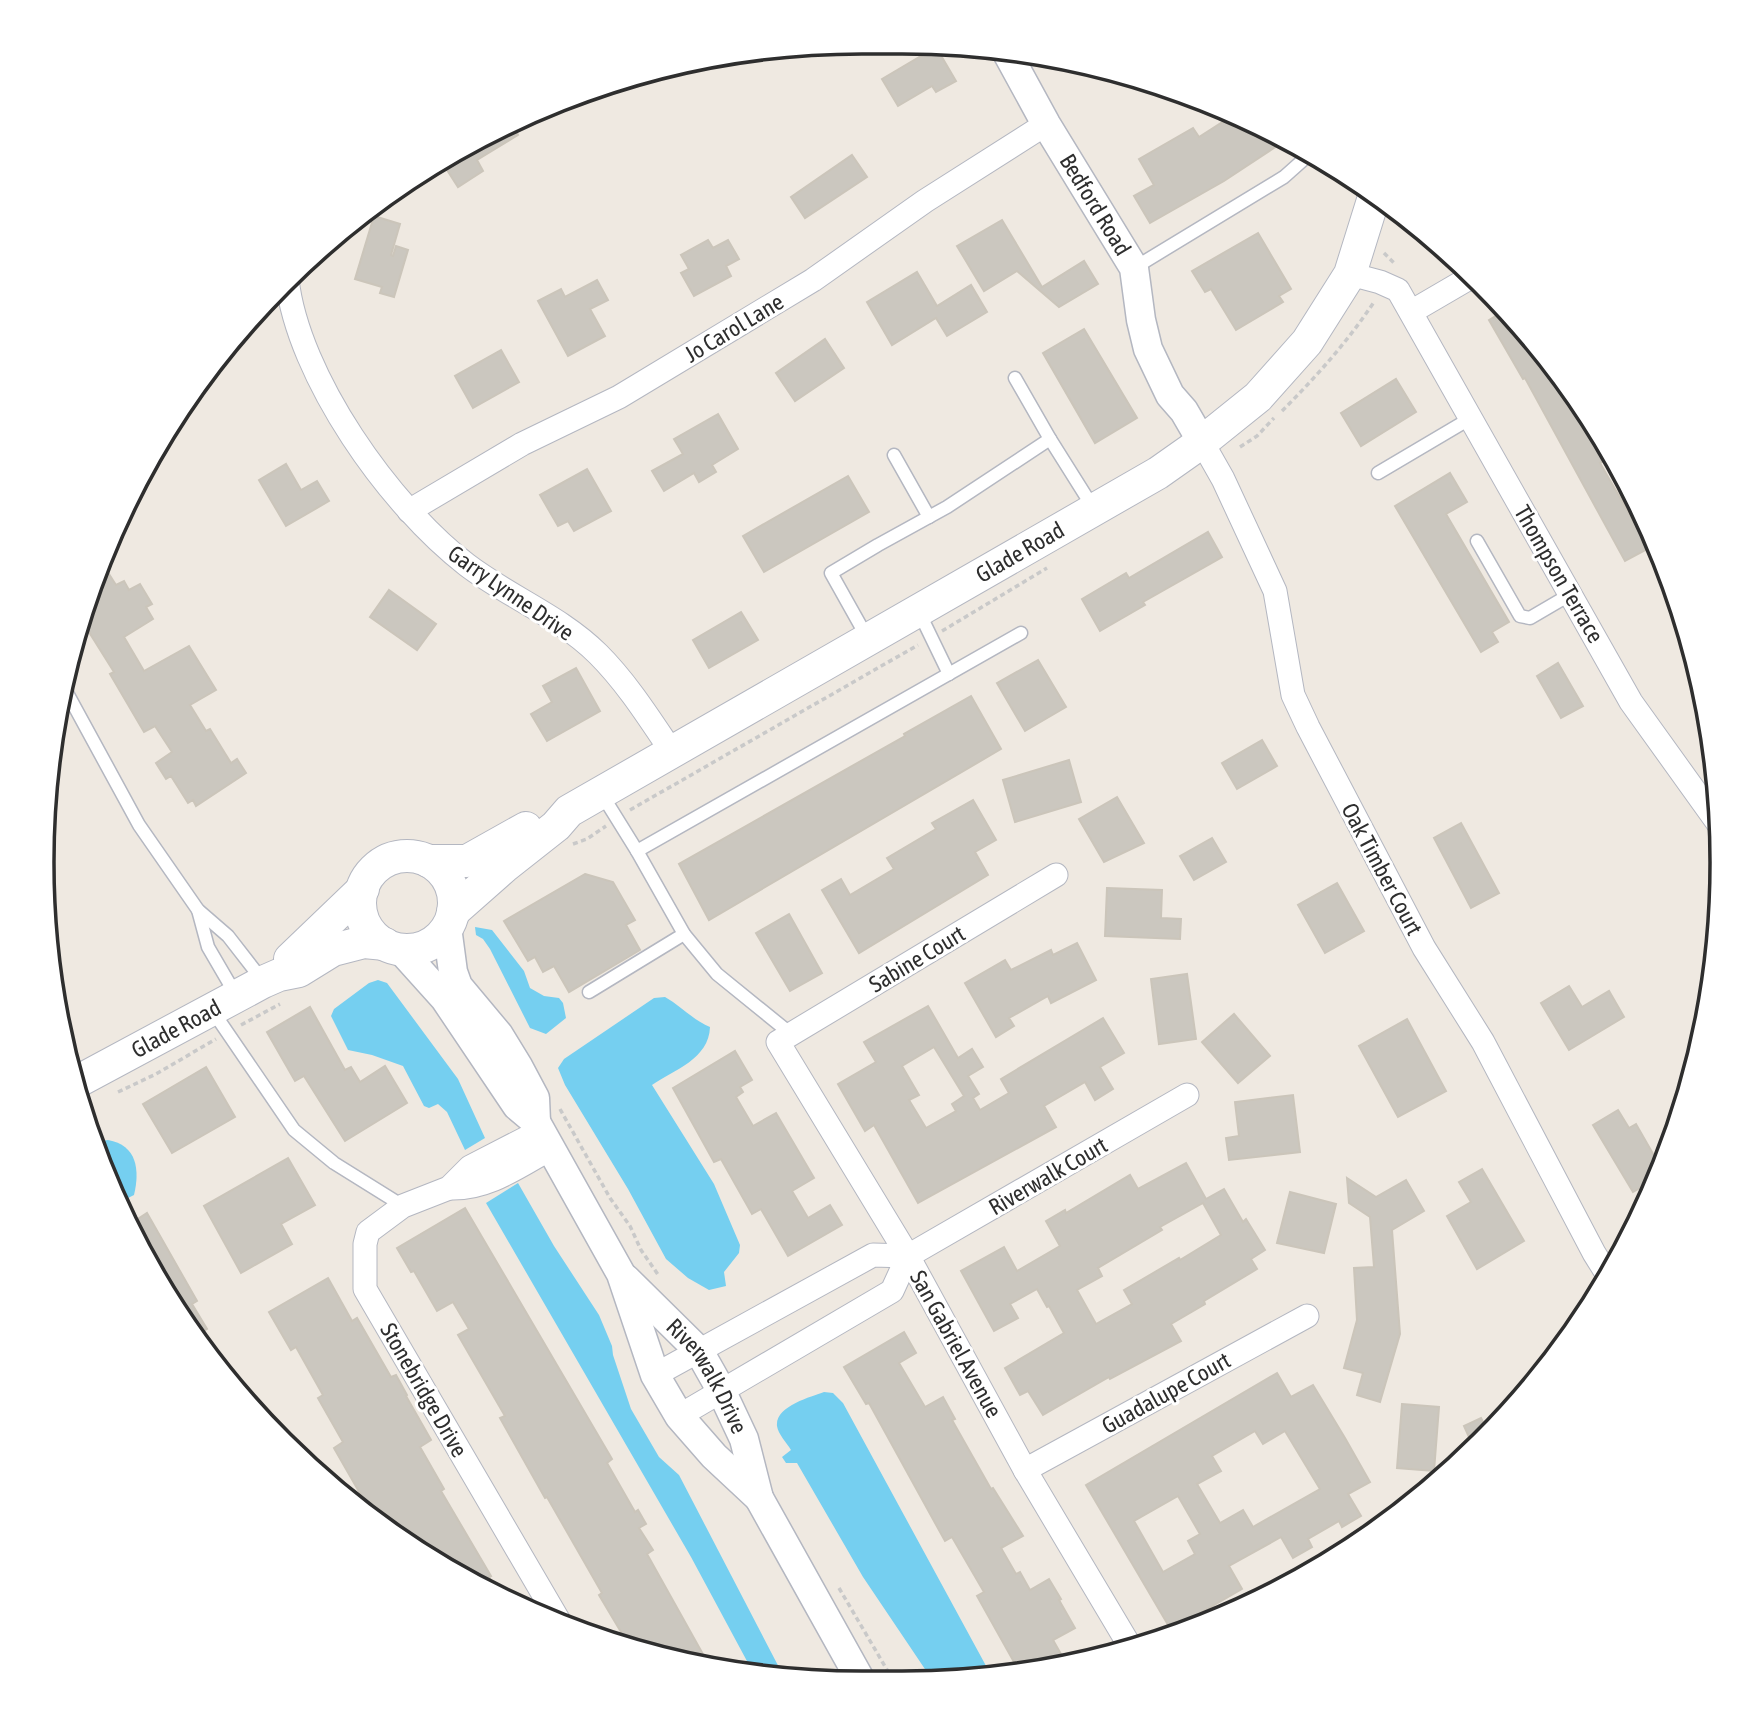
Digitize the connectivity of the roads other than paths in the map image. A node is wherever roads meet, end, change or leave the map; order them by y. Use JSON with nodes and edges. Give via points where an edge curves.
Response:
{"nodes":[{"id":1,"x":1012,"y":62,"type":"edge"},
{"id":2,"x":1045,"y":124,"type":"junction"},
{"id":3,"x":1302,"y":161,"type":"edge"},
{"id":4,"x":1372,"y":205,"type":"edge"},
{"id":5,"x":1134,"y":268,"type":"junction"},
{"id":6,"x":1350,"y":274,"type":"junction"},
{"id":7,"x":1462,"y":281,"type":"edge"},
{"id":8,"x":289,"y":294,"type":"edge"},
{"id":9,"x":1411,"y":312,"type":"junction"},
{"id":10,"x":1015,"y":378,"type":"dead end"},
{"id":11,"x":1471,"y":418,"type":"junction"},
{"id":12,"x":1050,"y":439,"type":"junction"},
{"id":13,"x":1202,"y":442,"type":"junction"},
{"id":14,"x":894,"y":455,"type":"dead end"},
{"id":15,"x":1378,"y":473,"type":"dead end"},
{"id":16,"x":1094,"y":509,"type":"junction"},
{"id":17,"x":409,"y":511,"type":"junction"},
{"id":18,"x":929,"y":517,"type":"junction"},
{"id":19,"x":1477,"y":541,"type":"dead end"},
{"id":20,"x":1571,"y":594,"type":"junction"},
{"id":21,"x":918,"y":610,"type":"junction"},
{"id":22,"x":1021,"y":633,"type":"dead end"},
{"id":23,"x":867,"y":639,"type":"junction"},
{"id":24,"x":949,"y":674,"type":"junction"},
{"id":25,"x":71,"y":700,"type":"edge"},
{"id":26,"x":672,"y":752,"type":"junction"},
{"id":27,"x":601,"y":792,"type":"junction"},
{"id":28,"x":1708,"y":809,"type":"edge"},
{"id":29,"x":569,"y":811,"type":"junction"},
{"id":30,"x":421,"y":851,"type":"junction"},
{"id":31,"x":637,"y":851,"type":"junction"},
{"id":32,"x":1056,"y":875,"type":"dead end"},
{"id":33,"x":361,"y":880,"type":"junction"},
{"id":34,"x":198,"y":910,"type":"junction"},
{"id":35,"x":450,"y":919,"type":"junction"},
{"id":36,"x":684,"y":934,"type":"junction"},
{"id":37,"x":393,"y":946,"type":"junction"},
{"id":38,"x":589,"y":992,"type":"dead end"},
{"id":39,"x":250,"y":1000,"type":"junction"},
{"id":40,"x":785,"y":1038,"type":"junction"},
{"id":41,"x":84,"y":1079,"type":"edge"},
{"id":42,"x":1187,"y":1095,"type":"dead end"},
{"id":43,"x":542,"y":1134,"type":"junction"},
{"id":44,"x":403,"y":1206,"type":"junction"},
{"id":45,"x":908,"y":1256,"type":"junction"},
{"id":46,"x":1602,"y":1265,"type":"edge"},
{"id":47,"x":621,"y":1274,"type":"junction"},
{"id":48,"x":1307,"y":1316,"type":"dead end"},
{"id":49,"x":699,"y":1351,"type":"junction"},
{"id":50,"x":656,"y":1375,"type":"junction"},
{"id":51,"x":721,"y":1390,"type":"junction"},
{"id":52,"x":680,"y":1416,"type":"junction"},
{"id":53,"x":1025,"y":1470,"type":"junction"},
{"id":54,"x":759,"y":1499,"type":"junction"},
{"id":55,"x":552,"y":1608,"type":"edge"},
{"id":56,"x":1125,"y":1639,"type":"edge"},
{"id":57,"x":855,"y":1671,"type":"edge"}],
"edges":[{"from":1,"to":2,"type":"street","name":"Bedford Road"},
{"from":2,"to":5,"type":"street","name":"Bedford Road"},
{"from":2,"to":17,"type":"street","name":"Jo Carol Lane","via":[[813,280],[619,397],[522,443]]},
{"from":3,"to":5,"type":"lane","via":[[1284,177]]},
{"from":4,"to":6,"type":"main road","name":"Glade Road"},
{"from":5,"to":13,"type":"street","name":"Bedford Road","via":[[1149,349],[1170,395]]},
{"from":6,"to":9,"type":"street","name":"Thompson Terrace","via":[[1398,290]]},
{"from":6,"to":13,"type":"main road","name":"Glade Road","via":[[1307,342],[1258,397]]},
{"from":7,"to":9,"type":"street"},
{"from":8,"to":17,"type":"street","name":"Garry Lynne Drive","via":[[303,343],[322,383],[358,445]]},
{"from":9,"to":11,"type":"street","name":"Thompson Terrace"},
{"from":10,"to":12,"type":"lane"},
{"from":11,"to":15,"type":"lane"},
{"from":11,"to":20,"type":"street","name":"Thompson Terrace"},
{"from":12,"to":16,"type":"lane"},
{"from":12,"to":18,"type":"lane"},
{"from":13,"to":16,"type":"main road","name":"Glade Road"},
{"from":13,"to":46,"type":"street","name":"Oak Timber Court","via":[[1275,591],[1293,695],[1308,727],[1424,948],[1483,1042]]},
{"from":14,"to":18,"type":"lane"},
{"from":16,"to":21,"type":"main road","name":"Glade Road"},
{"from":17,"to":26,"type":"street","name":"Garry Lynne Drive","via":[[470,567],[597,653],[626,685]]},
{"from":18,"to":23,"type":"lane","via":[[831,573]]},
{"from":19,"to":20,"type":"lane","via":[[1520,616],[1530,618]]},
{"from":20,"to":28,"type":"street","name":"Thompson Terrace","via":[[1631,702]]},
{"from":21,"to":23,"type":"main road","name":"Glade Road"},
{"from":21,"to":24,"type":"lane"},
{"from":22,"to":24,"type":"lane"},
{"from":23,"to":26,"type":"main road","name":"Glade Road"},
{"from":24,"to":31,"type":"lane"},
{"from":25,"to":34,"type":"lane","via":[[139,825]]},
{"from":26,"to":27,"type":"main road","name":"Glade Road"},
{"from":27,"to":29,"type":"main road","name":"Glade Road"},
{"from":27,"to":31,"type":"lane"},
{"from":29,"to":30,"type":"main road","name":"Glade Road","via":[[550,814],[467,861]]},
{"from":29,"to":35,"type":"main road","name":"Glade Road"},
{"from":30,"to":33,"type":"main road","name":"Glade Road","via":[[420,857],[388,860]]},
{"from":30,"to":35,"type":"main road","via":[[453,889]]},
{"from":31,"to":36,"type":"lane"},
{"from":32,"to":40,"type":"street","name":"Sabine Court"},
{"from":33,"to":37,"type":"main road","via":[[362,914],[368,929]]},
{"from":33,"to":39,"type":"main road","name":"Glade Road"},
{"from":34,"to":39,"type":"lane","via":[[208,947]]},
{"from":34,"to":39,"type":"lane","via":[[228,936]]},
{"from":35,"to":37,"type":"main road","name":"Glade Road","via":[[434,942],[421,948]]},
{"from":35,"to":43,"type":"street","name":"Riverwalk Drive","via":[[458,986],[518,1066],[535,1098]]},
{"from":36,"to":38,"type":"lane"},
{"from":36,"to":40,"type":"lane","via":[[717,974]]},
{"from":37,"to":39,"type":"main road","name":"Glade Road","via":[[364,942],[333,950]]},
{"from":37,"to":43,"type":"street","name":"Riverwalk Drive","via":[[444,999],[517,1106]]},
{"from":39,"to":41,"type":"main road","name":"Glade Road"},
{"from":39,"to":44,"type":"lane","via":[[294,1130],[334,1163]]},
{"from":40,"to":45,"type":"street","name":"San Gabriel Avenue"},
{"from":42,"to":45,"type":"street","name":"Riverwalk Court"},
{"from":43,"to":44,"type":"street","name":"Stonebridge Drive","via":[[470,1167],[449,1188]]},
{"from":43,"to":47,"type":"street","name":"Riverwalk Drive"},
{"from":44,"to":55,"type":"street","name":"Stonebridge Drive","via":[[368,1232],[365,1289]]},
{"from":45,"to":49,"type":"street","via":[[873,1255]]},
{"from":45,"to":51,"type":"street","via":[[891,1291]]},
{"from":45,"to":53,"type":"street","name":"San Gabriel Avenue"},
{"from":47,"to":49,"type":"street","name":"Riverwalk Drive"},
{"from":47,"to":50,"type":"street","name":"Riverwalk Drive"},
{"from":48,"to":53,"type":"street","name":"Guadalupe Court"},
{"from":49,"to":50,"type":"street"},
{"from":49,"to":51,"type":"street","name":"Riverwalk Drive"},
{"from":50,"to":52,"type":"street","name":"Riverwalk Drive"},
{"from":51,"to":52,"type":"street"},
{"from":51,"to":54,"type":"street","name":"Riverwalk Drive","via":[[744,1439]]},
{"from":52,"to":54,"type":"street","name":"Riverwalk Drive","via":[[713,1456]]},
{"from":53,"to":56,"type":"street","name":"San Gabriel Avenue"},
{"from":54,"to":57,"type":"street","name":"Riverwalk Drive"}]}
